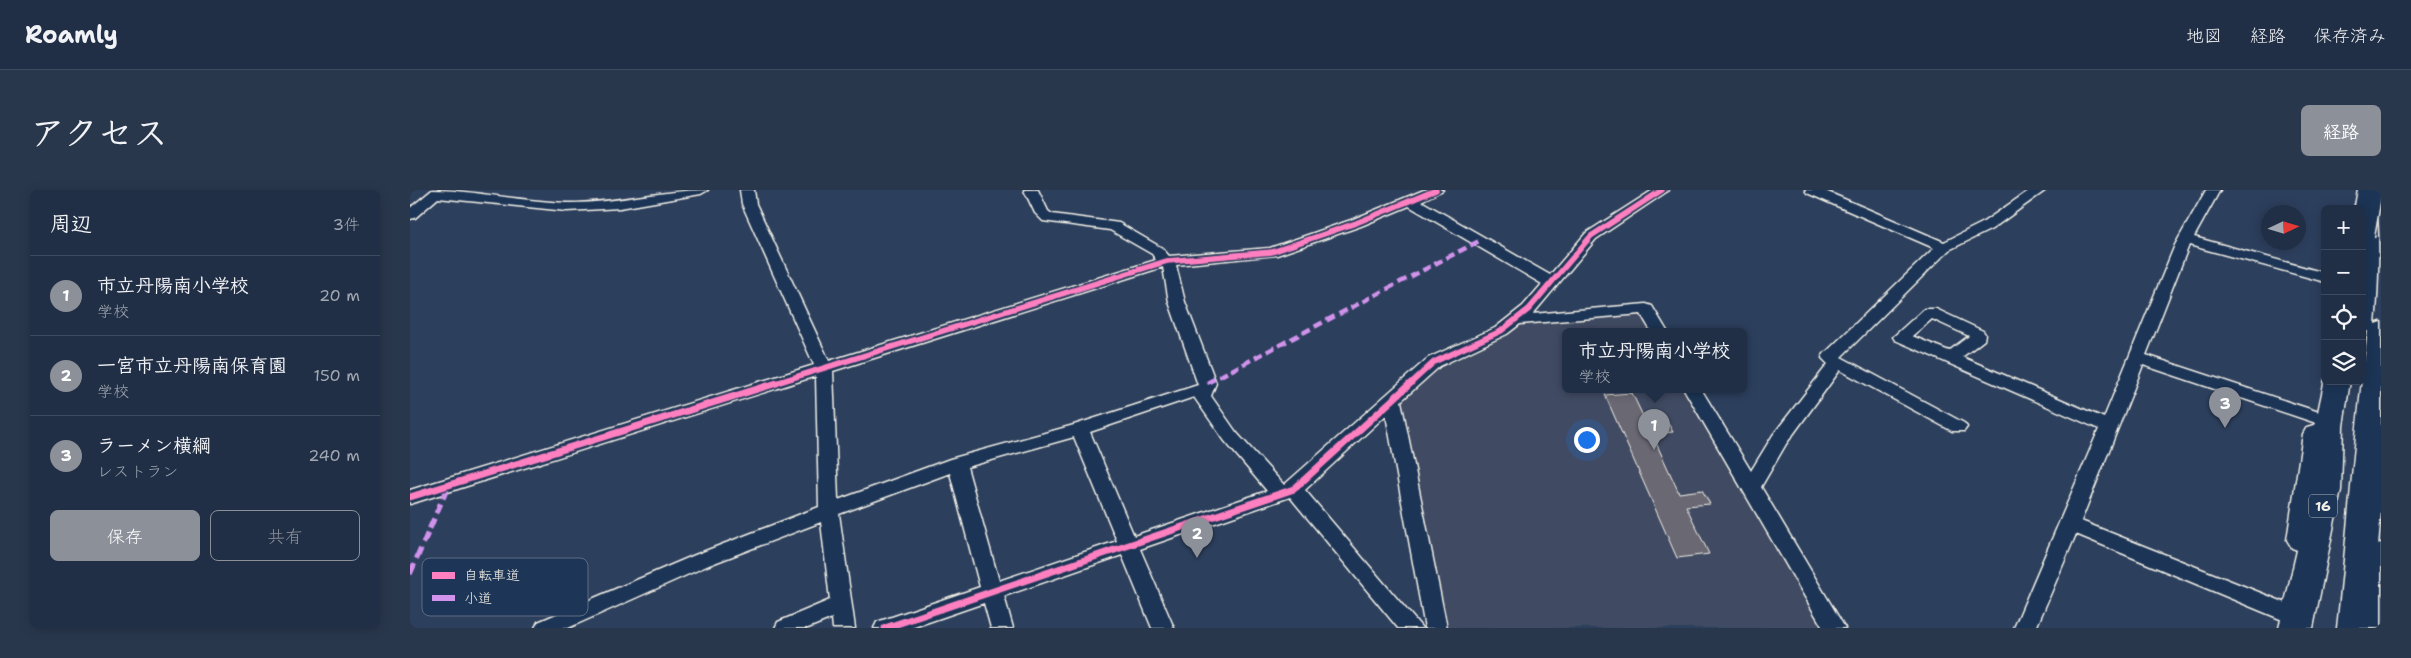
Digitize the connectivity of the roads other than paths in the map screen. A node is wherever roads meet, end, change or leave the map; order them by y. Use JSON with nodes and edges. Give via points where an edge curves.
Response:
{"nodes":[{"id":1,"x":701,"y":190,"type":"edge"},
{"id":2,"x":746,"y":190,"type":"edge"},
{"id":3,"x":1031,"y":190,"type":"edge"},
{"id":4,"x":1436,"y":190,"type":"edge"},
{"id":5,"x":1662,"y":190,"type":"edge"},
{"id":6,"x":1812,"y":190,"type":"edge"},
{"id":7,"x":2039,"y":190,"type":"edge"},
{"id":8,"x":2212,"y":190,"type":"edge"},
{"id":9,"x":438,"y":192,"type":"edge"},
{"id":10,"x":2362,"y":195,"type":"edge"},
{"id":11,"x":1411,"y":201,"type":"junction"},
{"id":12,"x":410,"y":215,"type":"edge"},
{"id":13,"x":2185,"y":239,"type":"junction"},
{"id":14,"x":1944,"y":247,"type":"junction"},
{"id":15,"x":1167,"y":261,"type":"junction"},
{"id":16,"x":2321,"y":277,"type":"edge"},
{"id":17,"x":1552,"y":283,"type":"junction"},
{"id":18,"x":2366,"y":297,"type":"edge"},
{"id":19,"x":1517,"y":319,"type":"junction"},
{"id":20,"x":1657,"y":328,"type":"edge"},
{"id":21,"x":2381,"y":330,"type":"edge"},
{"id":22,"x":2136,"y":357,"type":"junction"},
{"id":23,"x":1949,"y":359,"type":"dead end"},
{"id":24,"x":1837,"y":362,"type":"junction"},
{"id":25,"x":824,"y":368,"type":"junction"},
{"id":26,"x":2324,"y":385,"type":"edge"},
{"id":27,"x":2336,"y":385,"type":"edge"},
{"id":28,"x":2353,"y":385,"type":"edge"},
{"id":29,"x":1695,"y":393,"type":"edge"},
{"id":30,"x":1202,"y":396,"type":"junction"},
{"id":31,"x":1392,"y":400,"type":"junction"},
{"id":32,"x":2319,"y":418,"type":"junction"},
{"id":33,"x":1958,"y":427,"type":"dead end"},
{"id":34,"x":2110,"y":427,"type":"junction"},
{"id":35,"x":1080,"y":429,"type":"junction"},
{"id":36,"x":957,"y":464,"type":"junction"},
{"id":37,"x":1751,"y":488,"type":"junction"},
{"id":38,"x":1287,"y":492,"type":"junction"},
{"id":39,"x":410,"y":496,"type":"edge"},
{"id":40,"x":829,"y":511,"type":"junction"},
{"id":41,"x":2070,"y":524,"type":"junction"},
{"id":42,"x":1130,"y":546,"type":"junction"},
{"id":43,"x":2381,"y":555,"type":"edge"},
{"id":44,"x":992,"y":592,"type":"junction"},
{"id":45,"x":840,"y":605,"type":"junction"},
{"id":46,"x":588,"y":610,"type":"edge"},
{"id":47,"x":574,"y":616,"type":"edge"},
{"id":48,"x":2298,"y":625,"type":"edge"},
{"id":49,"x":546,"y":628,"type":"edge"},
{"id":50,"x":786,"y":628,"type":"edge"},
{"id":51,"x":844,"y":628,"type":"edge"},
{"id":52,"x":885,"y":628,"type":"edge"},
{"id":53,"x":1002,"y":628,"type":"edge"},
{"id":54,"x":1162,"y":628,"type":"edge"},
{"id":55,"x":1411,"y":628,"type":"edge"},
{"id":56,"x":1436,"y":628,"type":"edge"},
{"id":57,"x":1834,"y":628,"type":"edge"},
{"id":58,"x":2024,"y":628,"type":"edge"},
{"id":59,"x":2354,"y":628,"type":"edge"},
{"id":60,"x":2376,"y":628,"type":"edge"}],
"edges":[{"from":1,"to":9,"type":"street","via":[[620,204],[577,207]]},
{"from":2,"to":25,"type":"street","via":[[749,204]]},
{"from":3,"to":15,"type":"street","via":[[1042,213],[1048,218],[1114,226],[1157,251]]},
{"from":4,"to":11,"type":"street"},
{"from":5,"to":17,"type":"street","via":[[1591,236]]},
{"from":6,"to":14,"type":"street"},
{"from":7,"to":14,"type":"street","via":[[1987,226]]},
{"from":8,"to":13,"type":"street"},
{"from":9,"to":12,"type":"street"},
{"from":10,"to":18,"type":"highway","via":[[2373,222]]},
{"from":11,"to":15,"type":"street","via":[[1272,252]]},
{"from":11,"to":17,"type":"street"},
{"from":13,"to":16,"type":"street"},
{"from":13,"to":22,"type":"street"},
{"from":14,"to":24,"type":"street","via":[[1830,358]]},
{"from":15,"to":25,"type":"street"},
{"from":15,"to":30,"type":"street","via":[[1177,302],[1207,383]]},
{"from":17,"to":19,"type":"street"},
{"from":19,"to":20,"type":"street","via":[[1646,309]]},
{"from":19,"to":31,"type":"street","via":[[1501,331],[1434,362]]},
{"from":21,"to":59,"type":"highway"},
{"from":22,"to":32,"type":"street"},
{"from":22,"to":34,"type":"street"},
{"from":23,"to":34,"type":"street"},
{"from":24,"to":33,"type":"street"},
{"from":24,"to":37,"type":"street","via":[[1762,466]]},
{"from":25,"to":39,"type":"street"},
{"from":25,"to":40,"type":"street"},
{"from":26,"to":32,"type":"highway"},
{"from":27,"to":48,"type":"highway","number":"16","via":[[2326,490]]},
{"from":28,"to":48,"type":"highway"},
{"from":29,"to":37,"type":"street"},
{"from":30,"to":35,"type":"street","via":[[1198,390]]},
{"from":30,"to":38,"type":"street","via":[[1230,436]]},
{"from":31,"to":38,"type":"street"},
{"from":31,"to":56,"type":"street"},
{"from":32,"to":48,"type":"highway"},
{"from":34,"to":41,"type":"street"},
{"from":35,"to":36,"type":"street"},
{"from":35,"to":42,"type":"street"},
{"from":36,"to":40,"type":"street"},
{"from":36,"to":44,"type":"street"},
{"from":37,"to":57,"type":"street"},
{"from":38,"to":42,"type":"street"},
{"from":38,"to":55,"type":"street"},
{"from":40,"to":45,"type":"street"},
{"from":40,"to":46,"type":"street","via":[[702,560]]},
{"from":41,"to":48,"type":"street"},
{"from":41,"to":58,"type":"street"},
{"from":42,"to":44,"type":"street"},
{"from":42,"to":54,"type":"street"},
{"from":43,"to":60,"type":"highway"},
{"from":44,"to":52,"type":"street"},
{"from":44,"to":53,"type":"street"},
{"from":45,"to":50,"type":"street"},
{"from":45,"to":51,"type":"street"},
{"from":47,"to":49,"type":"street"}]}
